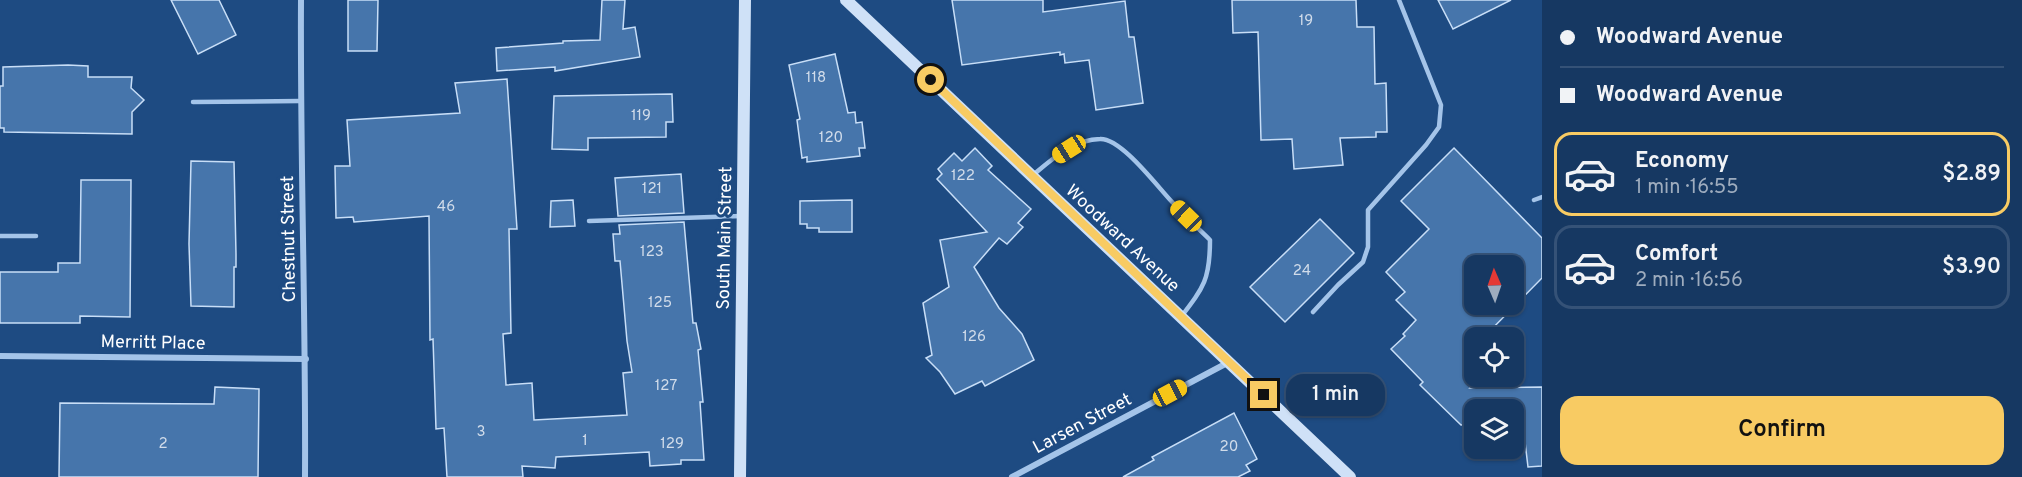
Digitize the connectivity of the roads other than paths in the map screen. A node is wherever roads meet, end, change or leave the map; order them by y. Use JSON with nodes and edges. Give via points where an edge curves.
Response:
{"nodes":[{"id":1,"x":301,"y":0,"type":"edge"},
{"id":2,"x":745,"y":0,"type":"edge"},
{"id":3,"x":846,"y":0,"type":"edge"},
{"id":4,"x":1399,"y":0,"type":"edge"},
{"id":5,"x":300,"y":101,"type":"junction"},
{"id":6,"x":193,"y":102,"type":"dead end"},
{"id":7,"x":1032,"y":176,"type":"junction"},
{"id":8,"x":1542,"y":197,"type":"edge"},
{"id":9,"x":1534,"y":200,"type":"dead end"},
{"id":10,"x":742,"y":216,"type":"junction"},
{"id":11,"x":589,"y":221,"type":"dead end"},
{"id":12,"x":0,"y":236,"type":"edge"},
{"id":13,"x":36,"y":236,"type":"dead end"},
{"id":14,"x":1313,"y":312,"type":"dead end"},
{"id":15,"x":1181,"y":317,"type":"junction"},
{"id":16,"x":0,"y":356,"type":"edge"},
{"id":17,"x":306,"y":359,"type":"junction"},
{"id":18,"x":1229,"y":362,"type":"junction"},
{"id":19,"x":305,"y":477,"type":"edge"},
{"id":20,"x":740,"y":477,"type":"edge"},
{"id":21,"x":1012,"y":477,"type":"edge"},
{"id":22,"x":1350,"y":477,"type":"edge"}],
"edges":[{"from":1,"to":5,"type":"street","name":"Chestnut Street"},
{"from":2,"to":10,"type":"main road","name":"South Main Street"},
{"from":3,"to":7,"type":"main road","name":"Woodward Avenue"},
{"from":4,"to":14,"type":"lane","via":[[1441,105],[1439,127],[1368,210],[1368,247],[1363,262]]},
{"from":5,"to":6,"type":"lane"},
{"from":5,"to":17,"type":"street","name":"Chestnut Street"},
{"from":7,"to":15,"type":"main road","name":"Woodward Avenue"},
{"from":7,"to":15,"type":"lane","via":[[1080,142],[1102,138],[1135,160],[1210,240],[1210,264],[1202,289]]},
{"from":8,"to":9,"type":"lane"},
{"from":10,"to":11,"type":"lane"},
{"from":10,"to":20,"type":"main road","name":"South Main Street"},
{"from":12,"to":13,"type":"lane"},
{"from":15,"to":18,"type":"main road","name":"Woodward Avenue"},
{"from":16,"to":17,"type":"street","name":"Merritt Place"},
{"from":17,"to":19,"type":"street","name":"Chestnut Street"},
{"from":18,"to":21,"type":"street","name":"Larsen Street"},
{"from":18,"to":22,"type":"main road","name":"Woodward Avenue"}]}
